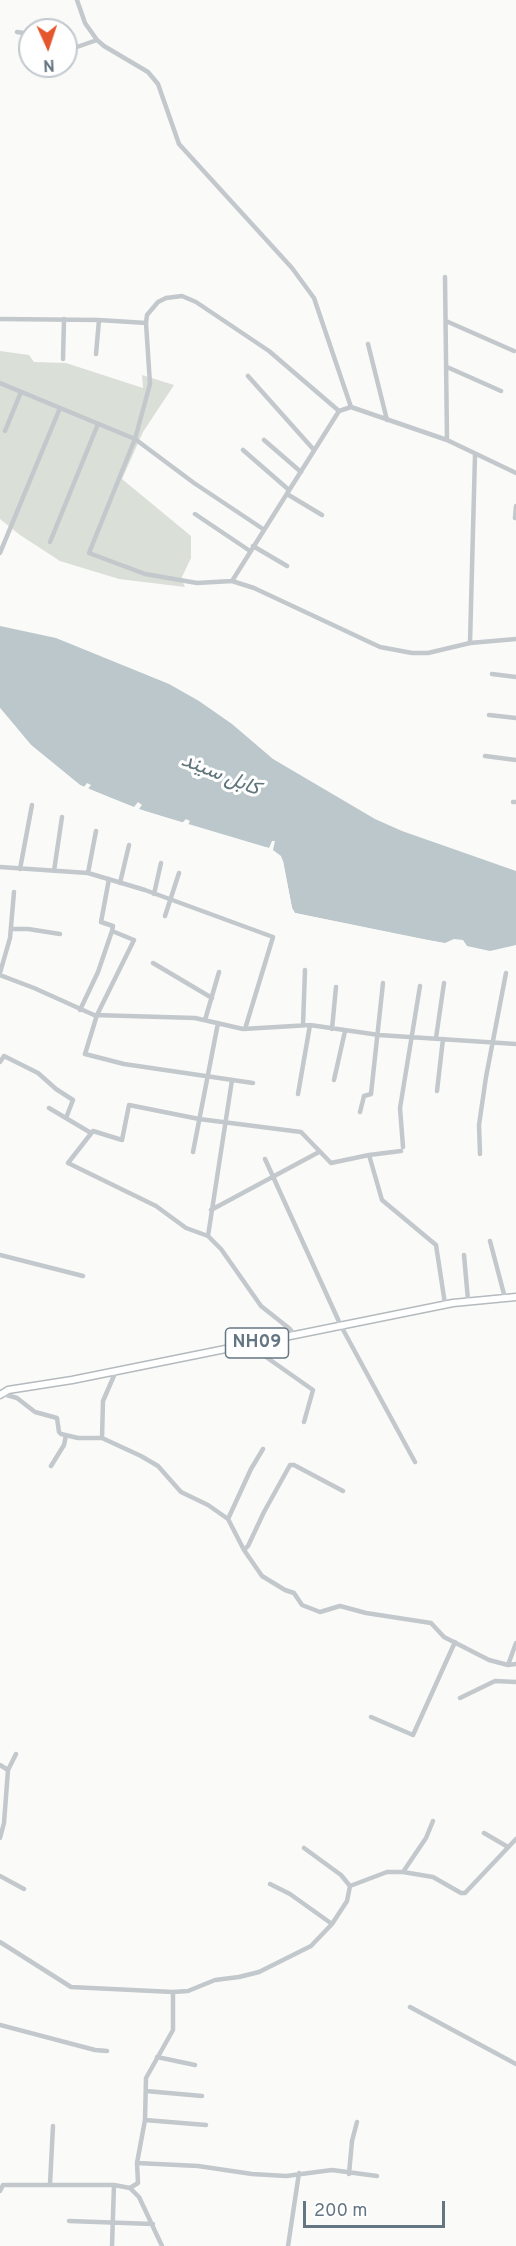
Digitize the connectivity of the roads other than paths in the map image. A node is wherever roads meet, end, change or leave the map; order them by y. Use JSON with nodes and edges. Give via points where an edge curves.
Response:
{"nodes":[{"id":1,"x":77,"y":0,"type":"edge"},
{"id":2,"x":97,"y":40,"type":"junction"},
{"id":3,"x":78,"y":47,"type":"edge"},
{"id":4,"x":445,"y":277,"type":"dead end"},
{"id":5,"x":0,"y":319,"type":"edge"},
{"id":6,"x":64,"y":319,"type":"junction"},
{"id":7,"x":99,"y":320,"type":"junction"},
{"id":8,"x":446,"y":321,"type":"junction"},
{"id":9,"x":146,"y":323,"type":"junction"},
{"id":10,"x":368,"y":344,"type":"dead end"},
{"id":11,"x":514,"y":351,"type":"dead end"},
{"id":12,"x":96,"y":354,"type":"dead end"},
{"id":13,"x":63,"y":358,"type":"dead end"},
{"id":14,"x":447,"y":367,"type":"junction"},
{"id":15,"x":248,"y":376,"type":"dead end"},
{"id":16,"x":0,"y":383,"type":"edge"},
{"id":17,"x":501,"y":391,"type":"dead end"},
{"id":18,"x":21,"y":392,"type":"junction"},
{"id":19,"x":60,"y":408,"type":"junction"},
{"id":20,"x":351,"y":408,"type":"junction"},
{"id":21,"x":339,"y":411,"type":"junction"},
{"id":22,"x":387,"y":420,"type":"junction"},
{"id":23,"x":98,"y":424,"type":"junction"},
{"id":24,"x":5,"y":431,"type":"dead end"},
{"id":25,"x":135,"y":439,"type":"junction"},
{"id":26,"x":264,"y":440,"type":"dead end"},
{"id":27,"x":447,"y":440,"type":"junction"},
{"id":28,"x":243,"y":450,"type":"dead end"},
{"id":29,"x":314,"y":450,"type":"junction"},
{"id":30,"x":475,"y":455,"type":"junction"},
{"id":31,"x":301,"y":472,"type":"junction"},
{"id":32,"x":516,"y":472,"type":"edge"},
{"id":33,"x":288,"y":492,"type":"junction"},
{"id":34,"x":516,"y":506,"type":"edge"},
{"id":35,"x":195,"y":514,"type":"dead end"},
{"id":36,"x":322,"y":514,"type":"dead end"},
{"id":37,"x":515,"y":518,"type":"edge"},
{"id":38,"x":263,"y":530,"type":"junction"},
{"id":39,"x":51,"y":542,"type":"dead end"},
{"id":40,"x":252,"y":548,"type":"junction"},
{"id":41,"x":0,"y":553,"type":"edge"},
{"id":42,"x":287,"y":566,"type":"dead end"},
{"id":43,"x":232,"y":581,"type":"junction"},
{"id":44,"x":516,"y":639,"type":"edge"},
{"id":45,"x":470,"y":643,"type":"junction"},
{"id":46,"x":492,"y":674,"type":"dead end"},
{"id":47,"x":516,"y":677,"type":"edge"},
{"id":48,"x":489,"y":715,"type":"dead end"},
{"id":49,"x":516,"y":718,"type":"edge"},
{"id":50,"x":485,"y":756,"type":"dead end"},
{"id":51,"x":516,"y":760,"type":"edge"},
{"id":52,"x":32,"y":805,"type":"dead end"},
{"id":53,"x":62,"y":817,"type":"dead end"},
{"id":54,"x":96,"y":831,"type":"dead end"},
{"id":55,"x":129,"y":845,"type":"dead end"},
{"id":56,"x":161,"y":863,"type":"dead end"},
{"id":57,"x":0,"y":867,"type":"edge"},
{"id":58,"x":20,"y":869,"type":"junction"},
{"id":59,"x":54,"y":871,"type":"junction"},
{"id":60,"x":88,"y":873,"type":"junction"},
{"id":61,"x":179,"y":873,"type":"dead end"},
{"id":62,"x":109,"y":879,"type":"junction"},
{"id":63,"x":120,"y":882,"type":"junction"},
{"id":64,"x":14,"y":892,"type":"dead end"},
{"id":65,"x":154,"y":894,"type":"junction"},
{"id":66,"x":172,"y":900,"type":"junction"},
{"id":67,"x":165,"y":916,"type":"dead end"},
{"id":68,"x":11,"y":929,"type":"junction"},
{"id":69,"x":112,"y":932,"type":"junction"},
{"id":70,"x":60,"y":934,"type":"dead end"},
{"id":71,"x":153,"y":963,"type":"dead end"},
{"id":72,"x":305,"y":970,"type":"dead end"},
{"id":73,"x":219,"y":972,"type":"dead end"},
{"id":74,"x":506,"y":973,"type":"dead end"},
{"id":75,"x":0,"y":974,"type":"edge"},
{"id":76,"x":383,"y":983,"type":"dead end"},
{"id":77,"x":444,"y":983,"type":"dead end"},
{"id":78,"x":336,"y":987,"type":"dead end"},
{"id":79,"x":212,"y":998,"type":"junction"},
{"id":80,"x":80,"y":1010,"type":"junction"},
{"id":81,"x":97,"y":1015,"type":"junction"},
{"id":82,"x":206,"y":1020,"type":"junction"},
{"id":83,"x":218,"y":1023,"type":"junction"},
{"id":84,"x":303,"y":1025,"type":"junction"},
{"id":85,"x":310,"y":1025,"type":"junction"},
{"id":86,"x":245,"y":1029,"type":"junction"},
{"id":87,"x":332,"y":1029,"type":"junction"},
{"id":88,"x":345,"y":1031,"type":"junction"},
{"id":89,"x":379,"y":1035,"type":"junction"},
{"id":90,"x":413,"y":1037,"type":"junction"},
{"id":91,"x":436,"y":1038,"type":"junction"},
{"id":92,"x":443,"y":1039,"type":"junction"},
{"id":93,"x":493,"y":1043,"type":"junction"},
{"id":94,"x":516,"y":1044,"type":"edge"},
{"id":95,"x":0,"y":1062,"type":"edge"},
{"id":96,"x":207,"y":1076,"type":"junction"},
{"id":97,"x":232,"y":1080,"type":"junction"},
{"id":98,"x":334,"y":1080,"type":"dead end"},
{"id":99,"x":253,"y":1083,"type":"dead end"},
{"id":100,"x":437,"y":1091,"type":"dead end"},
{"id":101,"x":298,"y":1094,"type":"dead end"},
{"id":102,"x":49,"y":1108,"type":"dead end"},
{"id":103,"x":360,"y":1112,"type":"dead end"},
{"id":104,"x":66,"y":1118,"type":"junction"},
{"id":105,"x":199,"y":1119,"type":"junction"},
{"id":106,"x":225,"y":1122,"type":"junction"},
{"id":107,"x":91,"y":1133,"type":"junction"},
{"id":108,"x":193,"y":1152,"type":"dead end"},
{"id":109,"x":319,"y":1152,"type":"junction"},
{"id":110,"x":480,"y":1154,"type":"dead end"},
{"id":111,"x":369,"y":1155,"type":"junction"},
{"id":112,"x":265,"y":1159,"type":"dead end"},
{"id":113,"x":272,"y":1177,"type":"junction"},
{"id":114,"x":210,"y":1210,"type":"junction"},
{"id":115,"x":207,"y":1236,"type":"junction"},
{"id":116,"x":490,"y":1240,"type":"dead end"},
{"id":117,"x":0,"y":1255,"type":"edge"},
{"id":118,"x":464,"y":1255,"type":"dead end"},
{"id":119,"x":82,"y":1276,"type":"dead end"},
{"id":120,"x":516,"y":1297,"type":"edge"},
{"id":121,"x":505,"y":1298,"type":"junction"},
{"id":122,"x":468,"y":1300,"type":"junction"},
{"id":123,"x":445,"y":1304,"type":"junction"},
{"id":124,"x":341,"y":1326,"type":"junction"},
{"id":125,"x":294,"y":1335,"type":"junction"},
{"id":126,"x":249,"y":1345,"type":"junction"},
{"id":127,"x":116,"y":1371,"type":"junction"},
{"id":128,"x":1,"y":1394,"type":"edge"},
{"id":129,"x":304,"y":1422,"type":"dead end"},
{"id":130,"x":66,"y":1435,"type":"junction"},
{"id":131,"x":102,"y":1438,"type":"junction"},
{"id":132,"x":263,"y":1449,"type":"dead end"},
{"id":133,"x":415,"y":1462,"type":"dead end"},
{"id":134,"x":51,"y":1466,"type":"dead end"},
{"id":135,"x":343,"y":1491,"type":"dead end"},
{"id":136,"x":228,"y":1519,"type":"junction"},
{"id":137,"x":244,"y":1550,"type":"junction"},
{"id":138,"x":455,"y":1642,"type":"junction"},
{"id":139,"x":516,"y":1643,"type":"edge"},
{"id":140,"x":516,"y":1664,"type":"edge"},
{"id":141,"x":507,"y":1665,"type":"junction"},
{"id":142,"x":516,"y":1682,"type":"edge"},
{"id":143,"x":460,"y":1698,"type":"dead end"},
{"id":144,"x":371,"y":1717,"type":"dead end"},
{"id":145,"x":16,"y":1754,"type":"dead end"},
{"id":146,"x":0,"y":1765,"type":"edge"},
{"id":147,"x":8,"y":1770,"type":"junction"},
{"id":148,"x":0,"y":1800,"type":"edge"},
{"id":149,"x":6,"y":1802,"type":"junction"},
{"id":150,"x":433,"y":1821,"type":"dead end"},
{"id":151,"x":484,"y":1833,"type":"dead end"},
{"id":152,"x":0,"y":1838,"type":"edge"},
{"id":153,"x":516,"y":1839,"type":"edge"},
{"id":154,"x":508,"y":1847,"type":"junction"},
{"id":155,"x":304,"y":1848,"type":"dead end"},
{"id":156,"x":403,"y":1872,"type":"junction"},
{"id":157,"x":0,"y":1876,"type":"edge"},
{"id":158,"x":270,"y":1884,"type":"dead end"},
{"id":159,"x":350,"y":1886,"type":"junction"},
{"id":160,"x":24,"y":1889,"type":"dead end"},
{"id":161,"x":332,"y":1924,"type":"junction"},
{"id":162,"x":0,"y":1942,"type":"edge"},
{"id":163,"x":172,"y":1992,"type":"junction"},
{"id":164,"x":410,"y":2007,"type":"dead end"},
{"id":165,"x":0,"y":2025,"type":"edge"},
{"id":166,"x":107,"y":2051,"type":"dead end"},
{"id":167,"x":157,"y":2057,"type":"junction"},
{"id":168,"x":516,"y":2064,"type":"edge"},
{"id":169,"x":195,"y":2065,"type":"dead end"},
{"id":170,"x":146,"y":2091,"type":"junction"},
{"id":171,"x":202,"y":2096,"type":"dead end"},
{"id":172,"x":145,"y":2120,"type":"junction"},
{"id":173,"x":357,"y":2122,"type":"dead end"},
{"id":174,"x":53,"y":2126,"type":"dead end"},
{"id":175,"x":206,"y":2126,"type":"dead end"},
{"id":176,"x":137,"y":2163,"type":"junction"},
{"id":177,"x":299,"y":2173,"type":"junction"},
{"id":178,"x":350,"y":2174,"type":"junction"},
{"id":179,"x":377,"y":2176,"type":"dead end"},
{"id":180,"x":50,"y":2184,"type":"junction"},
{"id":181,"x":114,"y":2185,"type":"junction"},
{"id":182,"x":130,"y":2188,"type":"junction"},
{"id":183,"x":0,"y":2191,"type":"edge"},
{"id":184,"x":69,"y":2221,"type":"dead end"},
{"id":185,"x":113,"y":2223,"type":"junction"},
{"id":186,"x":153,"y":2224,"type":"junction"},
{"id":187,"x":112,"y":2246,"type":"edge"},
{"id":188,"x":162,"y":2246,"type":"edge"},
{"id":189,"x":288,"y":2246,"type":"edge"}],
"edges":[{"from":1,"to":2,"type":"street","via":[[85,23]]},
{"from":2,"to":3,"type":"street"},
{"from":2,"to":20,"type":"street","via":[[148,72],[158,84],[179,144],[292,268],[314,298]]},
{"from":4,"to":8,"type":"street"},
{"from":5,"to":6,"type":"street"},
{"from":6,"to":7,"type":"street"},
{"from":6,"to":13,"type":"street"},
{"from":7,"to":9,"type":"street"},
{"from":7,"to":12,"type":"street"},
{"from":8,"to":11,"type":"street"},
{"from":8,"to":14,"type":"street"},
{"from":9,"to":21,"type":"street","via":[[147,315],[158,302],[182,296],[189,299],[269,351]]},
{"from":9,"to":25,"type":"street","via":[[150,384]]},
{"from":10,"to":22,"type":"street"},
{"from":14,"to":17,"type":"street"},
{"from":14,"to":27,"type":"street"},
{"from":15,"to":29,"type":"street"},
{"from":16,"to":18,"type":"street"},
{"from":18,"to":19,"type":"street"},
{"from":18,"to":24,"type":"street"},
{"from":19,"to":23,"type":"street"},
{"from":19,"to":41,"type":"street"},
{"from":20,"to":21,"type":"street"},
{"from":20,"to":22,"type":"street"},
{"from":21,"to":29,"type":"street"},
{"from":22,"to":27,"type":"street"},
{"from":23,"to":25,"type":"street"},
{"from":23,"to":39,"type":"street"},
{"from":25,"to":38,"type":"street"},
{"from":25,"to":43,"type":"street","via":[[89,553],[145,574],[197,583]]},
{"from":26,"to":31,"type":"street"},
{"from":27,"to":30,"type":"street"},
{"from":28,"to":33,"type":"street"},
{"from":29,"to":31,"type":"street"},
{"from":30,"to":32,"type":"street"},
{"from":30,"to":45,"type":"street"},
{"from":31,"to":33,"type":"street"},
{"from":33,"to":36,"type":"street"},
{"from":33,"to":38,"type":"street"},
{"from":34,"to":37,"type":"street"},
{"from":35,"to":40,"type":"street"},
{"from":38,"to":40,"type":"street"},
{"from":40,"to":42,"type":"street"},
{"from":40,"to":43,"type":"street"},
{"from":43,"to":45,"type":"street","via":[[380,647],[428,653]]},
{"from":44,"to":45,"type":"street"},
{"from":46,"to":47,"type":"street"},
{"from":48,"to":49,"type":"street"},
{"from":50,"to":51,"type":"street"},
{"from":52,"to":58,"type":"street"},
{"from":53,"to":59,"type":"street"},
{"from":54,"to":60,"type":"street"},
{"from":55,"to":63,"type":"street"},
{"from":56,"to":65,"type":"street"},
{"from":57,"to":58,"type":"street"},
{"from":58,"to":59,"type":"street"},
{"from":59,"to":60,"type":"street"},
{"from":60,"to":62,"type":"street"},
{"from":61,"to":66,"type":"street"},
{"from":62,"to":63,"type":"street"},
{"from":62,"to":69,"type":"street","via":[[101,922],[113,926]]},
{"from":63,"to":65,"type":"street"},
{"from":64,"to":68,"type":"street"},
{"from":65,"to":66,"type":"street"},
{"from":66,"to":67,"type":"street"},
{"from":66,"to":86,"type":"street","via":[[273,937]]},
{"from":68,"to":70,"type":"street"},
{"from":68,"to":75,"type":"street"},
{"from":69,"to":80,"type":"street"},
{"from":69,"to":81,"type":"street","via":[[134,940]]},
{"from":71,"to":79,"type":"street"},
{"from":72,"to":84,"type":"street"},
{"from":73,"to":79,"type":"street"},
{"from":74,"to":93,"type":"street"},
{"from":75,"to":80,"type":"street"},
{"from":76,"to":89,"type":"street"},
{"from":77,"to":91,"type":"street"},
{"from":78,"to":87,"type":"street"},
{"from":79,"to":82,"type":"street"},
{"from":80,"to":81,"type":"street"},
{"from":81,"to":82,"type":"street"},
{"from":81,"to":96,"type":"street","via":[[85,1054]]},
{"from":82,"to":83,"type":"street"},
{"from":83,"to":86,"type":"street"},
{"from":83,"to":96,"type":"street"},
{"from":84,"to":85,"type":"street"},
{"from":84,"to":86,"type":"street"},
{"from":85,"to":87,"type":"street"},
{"from":85,"to":101,"type":"street"},
{"from":87,"to":88,"type":"street"},
{"from":88,"to":89,"type":"street"},
{"from":88,"to":98,"type":"street"},
{"from":89,"to":90,"type":"street"},
{"from":89,"to":103,"type":"street","via":[[371,1094],[364,1095]]},
{"from":90,"to":90,"type":"street","via":[[420,986]]},
{"from":90,"to":91,"type":"street"},
{"from":90,"to":111,"type":"street","via":[[405,1104],[400,1108],[402,1149]]},
{"from":91,"to":92,"type":"street"},
{"from":92,"to":93,"type":"street"},
{"from":92,"to":100,"type":"street"},
{"from":93,"to":94,"type":"street"},
{"from":93,"to":110,"type":"street","via":[[480,1125]]},
{"from":95,"to":104,"type":"street","via":[[4,1056],[39,1073],[73,1100]]},
{"from":96,"to":97,"type":"street"},
{"from":96,"to":105,"type":"street"},
{"from":97,"to":99,"type":"street"},
{"from":97,"to":106,"type":"street"},
{"from":102,"to":104,"type":"street"},
{"from":104,"to":107,"type":"street"},
{"from":105,"to":106,"type":"street"},
{"from":105,"to":107,"type":"street","via":[[129,1105],[122,1140]]},
{"from":105,"to":108,"type":"street"},
{"from":106,"to":109,"type":"street","via":[[301,1132]]},
{"from":106,"to":114,"type":"street"},
{"from":107,"to":115,"type":"street","via":[[68,1163]]},
{"from":109,"to":111,"type":"street","via":[[331,1163]]},
{"from":109,"to":113,"type":"street"},
{"from":111,"to":123,"type":"street","via":[[382,1200],[436,1245]]},
{"from":112,"to":113,"type":"street"},
{"from":113,"to":114,"type":"street"},
{"from":113,"to":124,"type":"street"},
{"from":114,"to":115,"type":"street"},
{"from":115,"to":125,"type":"street","via":[[221,1249],[261,1306]]},
{"from":116,"to":121,"type":"street"},
{"from":117,"to":119,"type":"street"},
{"from":118,"to":122,"type":"street"},
{"from":120,"to":121,"type":"main road","number":"NH09"},
{"from":121,"to":122,"type":"main road","number":"NH09"},
{"from":122,"to":123,"type":"main road","number":"NH09"},
{"from":123,"to":124,"type":"main road","number":"NH09"},
{"from":124,"to":125,"type":"main road","number":"NH09"},
{"from":124,"to":133,"type":"street"},
{"from":125,"to":126,"type":"main road","number":"NH09"},
{"from":126,"to":127,"type":"main road","number":"NH09"},
{"from":126,"to":129,"type":"street","via":[[313,1390]]},
{"from":127,"to":128,"type":"main road","number":"NH09"},
{"from":127,"to":131,"type":"street","via":[[103,1401]]},
{"from":128,"to":130,"type":"street","via":[[17,1398],[35,1412],[57,1418],[59,1432]]},
{"from":130,"to":131,"type":"street"},
{"from":130,"to":134,"type":"street"},
{"from":131,"to":136,"type":"street","via":[[141,1456],[169,1476],[181,1492]]},
{"from":132,"to":136,"type":"street"},
{"from":135,"to":137,"type":"street","via":[[290,1465]]},
{"from":136,"to":137,"type":"street"},
{"from":137,"to":138,"type":"street","via":[[262,1576],[294,1593],[302,1605],[320,1612],[340,1606],[431,1623]]},
{"from":138,"to":141,"type":"street"},
{"from":138,"to":144,"type":"street","via":[[413,1735]]},
{"from":139,"to":141,"type":"street"},
{"from":140,"to":141,"type":"street"},
{"from":142,"to":143,"type":"street","via":[[495,1681]]},
{"from":145,"to":147,"type":"street"},
{"from":146,"to":147,"type":"street"},
{"from":147,"to":149,"type":"street"},
{"from":148,"to":149,"type":"street"},
{"from":149,"to":152,"type":"street"},
{"from":150,"to":156,"type":"street"},
{"from":151,"to":154,"type":"street"},
{"from":153,"to":154,"type":"street"},
{"from":154,"to":156,"type":"street","via":[[465,1893],[433,1877]]},
{"from":155,"to":159,"type":"street"},
{"from":156,"to":159,"type":"street","via":[[387,1872]]},
{"from":157,"to":160,"type":"street"},
{"from":158,"to":161,"type":"street"},
{"from":159,"to":161,"type":"street","via":[[348,1901]]},
{"from":161,"to":163,"type":"street","via":[[311,1946],[259,1972]]},
{"from":162,"to":163,"type":"street","via":[[71,1987]]},
{"from":163,"to":167,"type":"street","via":[[173,2030]]},
{"from":164,"to":168,"type":"street"},
{"from":165,"to":166,"type":"street"},
{"from":167,"to":169,"type":"street"},
{"from":167,"to":170,"type":"street","via":[[146,2078]]},
{"from":170,"to":171,"type":"street"},
{"from":170,"to":172,"type":"street"},
{"from":172,"to":175,"type":"street"},
{"from":172,"to":176,"type":"street"},
{"from":173,"to":178,"type":"street"},
{"from":174,"to":180,"type":"street"},
{"from":176,"to":177,"type":"street","via":[[252,2174]]},
{"from":176,"to":182,"type":"street","via":[[138,2183]]},
{"from":177,"to":178,"type":"street","via":[[332,2170]]},
{"from":177,"to":189,"type":"street"},
{"from":178,"to":179,"type":"street"},
{"from":180,"to":181,"type":"street"},
{"from":180,"to":183,"type":"street","via":[[3,2185]]},
{"from":181,"to":182,"type":"street"},
{"from":181,"to":185,"type":"street"},
{"from":182,"to":186,"type":"street"},
{"from":184,"to":185,"type":"street"},
{"from":185,"to":186,"type":"street"},
{"from":185,"to":187,"type":"street"},
{"from":186,"to":188,"type":"street"}]}
